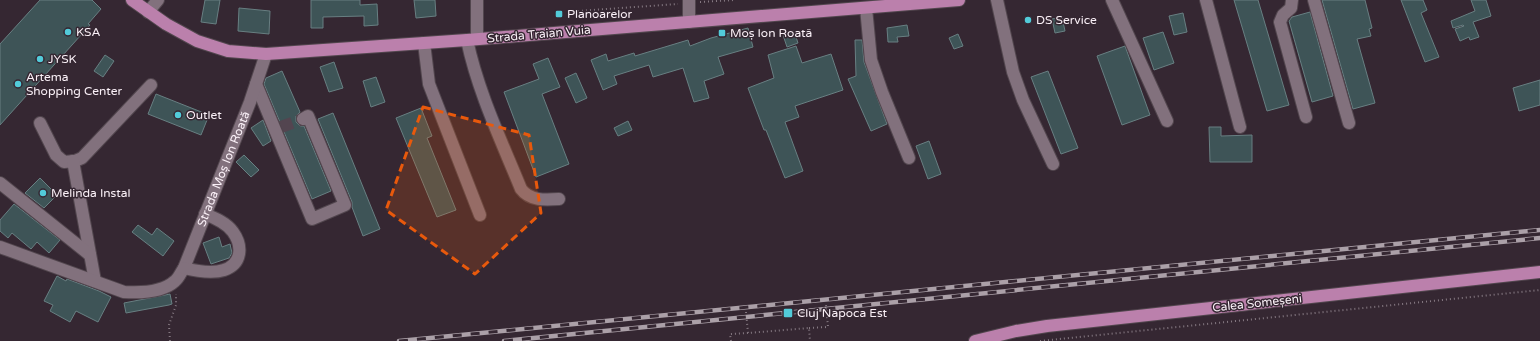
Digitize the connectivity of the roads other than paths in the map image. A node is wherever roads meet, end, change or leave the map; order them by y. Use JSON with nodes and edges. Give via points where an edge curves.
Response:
{"nodes":[{"id":1,"x":132,"y":0,"type":"edge"},
{"id":2,"x":158,"y":0,"type":"edge"},
{"id":3,"x":477,"y":0,"type":"edge"},
{"id":4,"x":959,"y":0,"type":"edge"},
{"id":5,"x":997,"y":0,"type":"edge"},
{"id":6,"x":1112,"y":0,"type":"edge"},
{"id":7,"x":1206,"y":0,"type":"edge"},
{"id":8,"x":1292,"y":0,"type":"edge"},
{"id":9,"x":1314,"y":0,"type":"edge"},
{"id":10,"x":689,"y":2,"type":"edge"},
{"id":11,"x":906,"y":3,"type":"edge"},
{"id":12,"x":866,"y":8,"type":"junction"},
{"id":13,"x":148,"y":12,"type":"junction"},
{"id":14,"x":689,"y":22,"type":"junction"},
{"id":15,"x":472,"y":39,"type":"junction"},
{"id":16,"x":424,"y":43,"type":"junction"},
{"id":17,"x":266,"y":54,"type":"junction"},
{"id":18,"x":256,"y":84,"type":"junction"},
{"id":19,"x":151,"y":85,"type":"dead end"},
{"id":20,"x":1306,"y":117,"type":"dead end"},
{"id":21,"x":303,"y":118,"type":"dead end"},
{"id":22,"x":1167,"y":121,"type":"dead end"},
{"id":23,"x":40,"y":123,"type":"dead end"},
{"id":24,"x":1349,"y":123,"type":"dead end"},
{"id":25,"x":1240,"y":127,"type":"dead end"},
{"id":26,"x":909,"y":158,"type":"dead end"},
{"id":27,"x":73,"y":161,"type":"junction"},
{"id":28,"x":1053,"y":164,"type":"dead end"},
{"id":29,"x":0,"y":183,"type":"edge"},
{"id":30,"x":559,"y":199,"type":"dead end"},
{"id":31,"x":205,"y":214,"type":"junction"},
{"id":32,"x":480,"y":215,"type":"dead end"},
{"id":33,"x":0,"y":247,"type":"edge"},
{"id":34,"x":90,"y":255,"type":"junction"},
{"id":35,"x":184,"y":268,"type":"junction"},
{"id":36,"x":1540,"y":272,"type":"edge"},
{"id":37,"x":95,"y":281,"type":"junction"},
{"id":38,"x":975,"y":341,"type":"edge"}],
"edges":[{"from":1,"to":13,"type":"main road","name":"Strada Traian Vuia"},
{"from":2,"to":13,"type":"street"},
{"from":3,"to":15,"type":"street"},
{"from":4,"to":11,"type":"main road","name":"Strada Traian Vuia"},
{"from":5,"to":28,"type":"street","via":[[1023,100]]},
{"from":6,"to":22,"type":"street"},
{"from":7,"to":25,"type":"street"},
{"from":8,"to":20,"type":"street","via":[[1291,8],[1282,15],[1280,22]]},
{"from":9,"to":24,"type":"street"},
{"from":10,"to":14,"type":"street"},
{"from":11,"to":12,"type":"main road","name":"Strada Traian Vuia"},
{"from":12,"to":14,"type":"main road","name":"Strada Traian Vuia"},
{"from":12,"to":26,"type":"street","via":[[871,60]]},
{"from":13,"to":17,"type":"main road","name":"Strada Traian Vuia","via":[[196,41],[228,51]]},
{"from":14,"to":15,"type":"main road","name":"Strada Traian Vuia"},
{"from":15,"to":16,"type":"main road","name":"Strada Traian Vuia"},
{"from":15,"to":30,"type":"street","via":[[472,66],[521,189],[533,198]]},
{"from":16,"to":17,"type":"main road","name":"Strada Traian Vuia"},
{"from":16,"to":32,"type":"street","via":[[429,84]]},
{"from":17,"to":18,"type":"street","name":"Strada Moș Ion Roată"},
{"from":18,"to":21,"type":"street","via":[[278,129],[312,219],[345,205],[308,116]]},
{"from":18,"to":31,"type":"street","name":"Strada Moș Ion Roată"},
{"from":19,"to":27,"type":"street","via":[[82,158]]},
{"from":23,"to":27,"type":"street","via":[[56,155],[64,162]]},
{"from":27,"to":34,"type":"street"},
{"from":29,"to":34,"type":"street"},
{"from":31,"to":35,"type":"street","name":"Strada Moș Ion Roată"},
{"from":31,"to":35,"type":"street","via":[[222,222],[233,232],[240,246],[239,256],[224,270],[195,271]]},
{"from":33,"to":37,"type":"street"},
{"from":34,"to":37,"type":"street"},
{"from":35,"to":37,"type":"street","name":"Strada Moș Ion Roată","via":[[176,281],[165,288],[140,294],[124,292]]},
{"from":36,"to":38,"type":"main road","name":"Calea Someșeni","via":[[1047,326]]}]}
